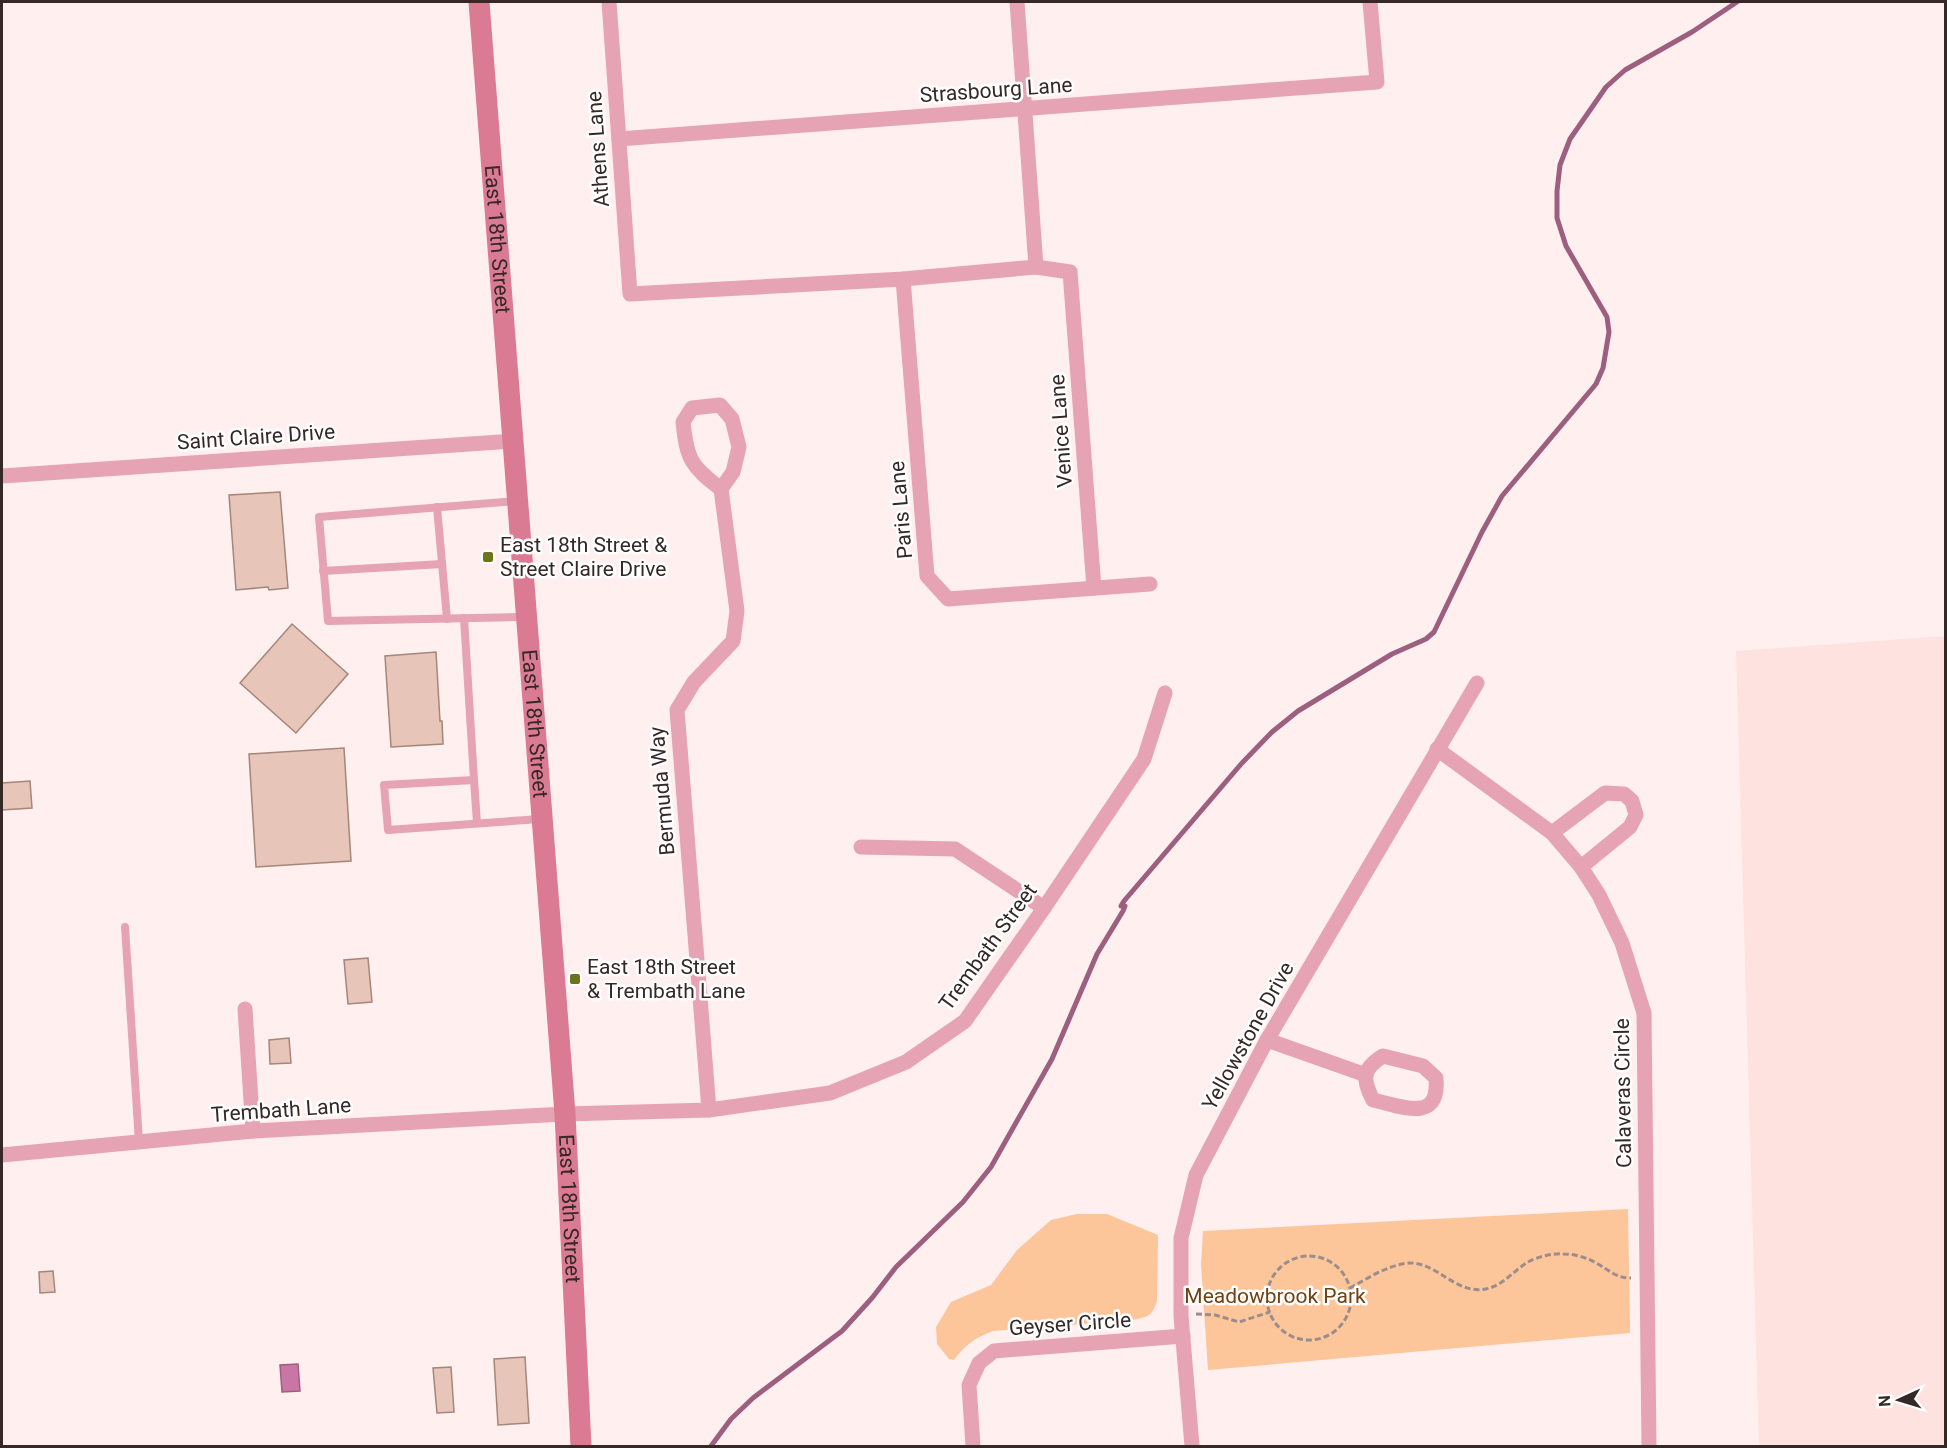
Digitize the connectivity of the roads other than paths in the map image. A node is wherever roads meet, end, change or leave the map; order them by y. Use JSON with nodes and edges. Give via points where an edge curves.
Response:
{"nodes":[{"id":1,"x":479,"y":2,"type":"edge"},
{"id":2,"x":609,"y":2,"type":"edge"},
{"id":3,"x":1017,"y":2,"type":"edge"},
{"id":4,"x":1370,"y":2,"type":"edge"},
{"id":5,"x":1023,"y":109,"type":"junction"},
{"id":6,"x":619,"y":139,"type":"junction"},
{"id":7,"x":1036,"y":267,"type":"junction"},
{"id":8,"x":903,"y":279,"type":"junction"},
{"id":9,"x":514,"y":441,"type":"junction"},
{"id":10,"x":2,"y":476,"type":"edge"},
{"id":11,"x":721,"y":489,"type":"junction"},
{"id":12,"x":518,"y":501,"type":"junction"},
{"id":13,"x":437,"y":507,"type":"junction"},
{"id":14,"x":442,"y":564,"type":"junction"},
{"id":15,"x":323,"y":571,"type":"junction"},
{"id":16,"x":1150,"y":584,"type":"dead end"},
{"id":17,"x":1094,"y":588,"type":"junction"},
{"id":18,"x":527,"y":617,"type":"junction"},
{"id":19,"x":464,"y":618,"type":"junction"},
{"id":20,"x":447,"y":619,"type":"junction"},
{"id":21,"x":1477,"y":683,"type":"dead end"},
{"id":22,"x":1165,"y":693,"type":"dead end"},
{"id":23,"x":1437,"y":749,"type":"junction"},
{"id":24,"x":474,"y":780,"type":"junction"},
{"id":25,"x":542,"y":819,"type":"junction"},
{"id":26,"x":477,"y":823,"type":"junction"},
{"id":27,"x":1552,"y":832,"type":"junction"},
{"id":28,"x":861,"y":847,"type":"dead end"},
{"id":29,"x":1581,"y":867,"type":"junction"},
{"id":30,"x":1044,"y":908,"type":"junction"},
{"id":31,"x":125,"y":927,"type":"dead end"},
{"id":32,"x":245,"y":1009,"type":"dead end"},
{"id":33,"x":1267,"y":1040,"type":"junction"},
{"id":34,"x":1366,"y":1075,"type":"junction"},
{"id":35,"x":709,"y":1110,"type":"junction"},
{"id":36,"x":565,"y":1114,"type":"junction"},
{"id":37,"x":253,"y":1131,"type":"junction"},
{"id":38,"x":140,"y":1142,"type":"junction"},
{"id":39,"x":2,"y":1155,"type":"edge"},
{"id":40,"x":1183,"y":1336,"type":"junction"},
{"id":41,"x":582,"y":1446,"type":"edge"},
{"id":42,"x":973,"y":1446,"type":"edge"},
{"id":43,"x":1191,"y":1446,"type":"edge"},
{"id":44,"x":1649,"y":1446,"type":"edge"}],
"edges":[{"from":1,"to":9,"type":"main road","name":"East 18th Street"},
{"from":2,"to":6,"type":"street","name":"Athens Lane"},
{"from":3,"to":5,"type":"street"},
{"from":4,"to":5,"type":"street","name":"Strasbourg Lane","via":[[1377,82]]},
{"from":5,"to":6,"type":"street","name":"Strasbourg Lane"},
{"from":5,"to":7,"type":"street"},
{"from":6,"to":8,"type":"street","name":"Athens Lane","via":[[630,294]]},
{"from":7,"to":8,"type":"street"},
{"from":7,"to":17,"type":"street","name":"Venice Lane","via":[[1070,272]]},
{"from":8,"to":17,"type":"street","name":"Paris Lane","via":[[927,576],[948,599]]},
{"from":9,"to":10,"type":"street","name":"Saint Claire Drive"},
{"from":9,"to":12,"type":"main road","name":"East 18th Street"},
{"from":11,"to":11,"type":"street","via":[[733,472],[739,447],[732,419],[720,405],[692,408],[683,422],[690,459],[702,475]]},
{"from":11,"to":35,"type":"street","name":"Bermuda Way","via":[[737,611],[733,641],[694,682],[677,710]]},
{"from":12,"to":13,"type":"lane"},
{"from":12,"to":18,"type":"main road","name":"East 18th Street"},
{"from":13,"to":14,"type":"lane"},
{"from":13,"to":15,"type":"lane","via":[[319,517]]},
{"from":14,"to":15,"type":"lane"},
{"from":14,"to":20,"type":"lane"},
{"from":15,"to":20,"type":"lane","via":[[327,621]]},
{"from":16,"to":17,"type":"street","name":"Paris Lane"},
{"from":18,"to":19,"type":"lane"},
{"from":18,"to":25,"type":"main road","name":"East 18th Street"},
{"from":19,"to":20,"type":"lane"},
{"from":19,"to":24,"type":"lane"},
{"from":21,"to":23,"type":"street","name":"Yellowstone Drive"},
{"from":22,"to":30,"type":"street","name":"Trembath Street","via":[[1143,759]]},
{"from":23,"to":27,"type":"street","name":"Calaveras Circle"},
{"from":23,"to":33,"type":"street","name":"Yellowstone Drive"},
{"from":24,"to":26,"type":"lane"},
{"from":24,"to":26,"type":"lane","via":[[384,785],[388,830]]},
{"from":25,"to":26,"type":"lane"},
{"from":25,"to":36,"type":"main road","name":"East 18th Street"},
{"from":27,"to":29,"type":"street","name":"Calaveras Circle"},
{"from":27,"to":29,"type":"street","via":[[1605,793],[1624,794],[1632,801],[1636,815],[1630,827]]},
{"from":28,"to":30,"type":"street","via":[[955,849]]},
{"from":29,"to":44,"type":"street","name":"Calaveras Circle","via":[[1622,943],[1644,1013]]},
{"from":30,"to":35,"type":"street","name":"Trembath Street","via":[[965,1021],[906,1062],[830,1093]]},
{"from":31,"to":38,"type":"lane"},
{"from":32,"to":37,"type":"street"},
{"from":33,"to":34,"type":"street"},
{"from":33,"to":40,"type":"street","name":"Yellowstone Drive","via":[[1196,1175],[1181,1238]]},
{"from":34,"to":34,"type":"street","via":[[1366,1088],[1373,1100],[1417,1110],[1429,1105],[1437,1092],[1436,1078],[1423,1066],[1383,1056],[1370,1064]]},
{"from":35,"to":36,"type":"street","name":"Trembath Street"},
{"from":36,"to":37,"type":"street","name":"Trembath Lane"},
{"from":36,"to":41,"type":"main road","name":"East 18th Street"},
{"from":37,"to":38,"type":"street","name":"Trembath Lane"},
{"from":38,"to":39,"type":"street","name":"Trembath Lane"},
{"from":40,"to":42,"type":"street","name":"Geyser Circle","via":[[994,1351],[979,1363],[969,1385]]},
{"from":40,"to":43,"type":"street","name":"Yellowstone Drive"}]}
